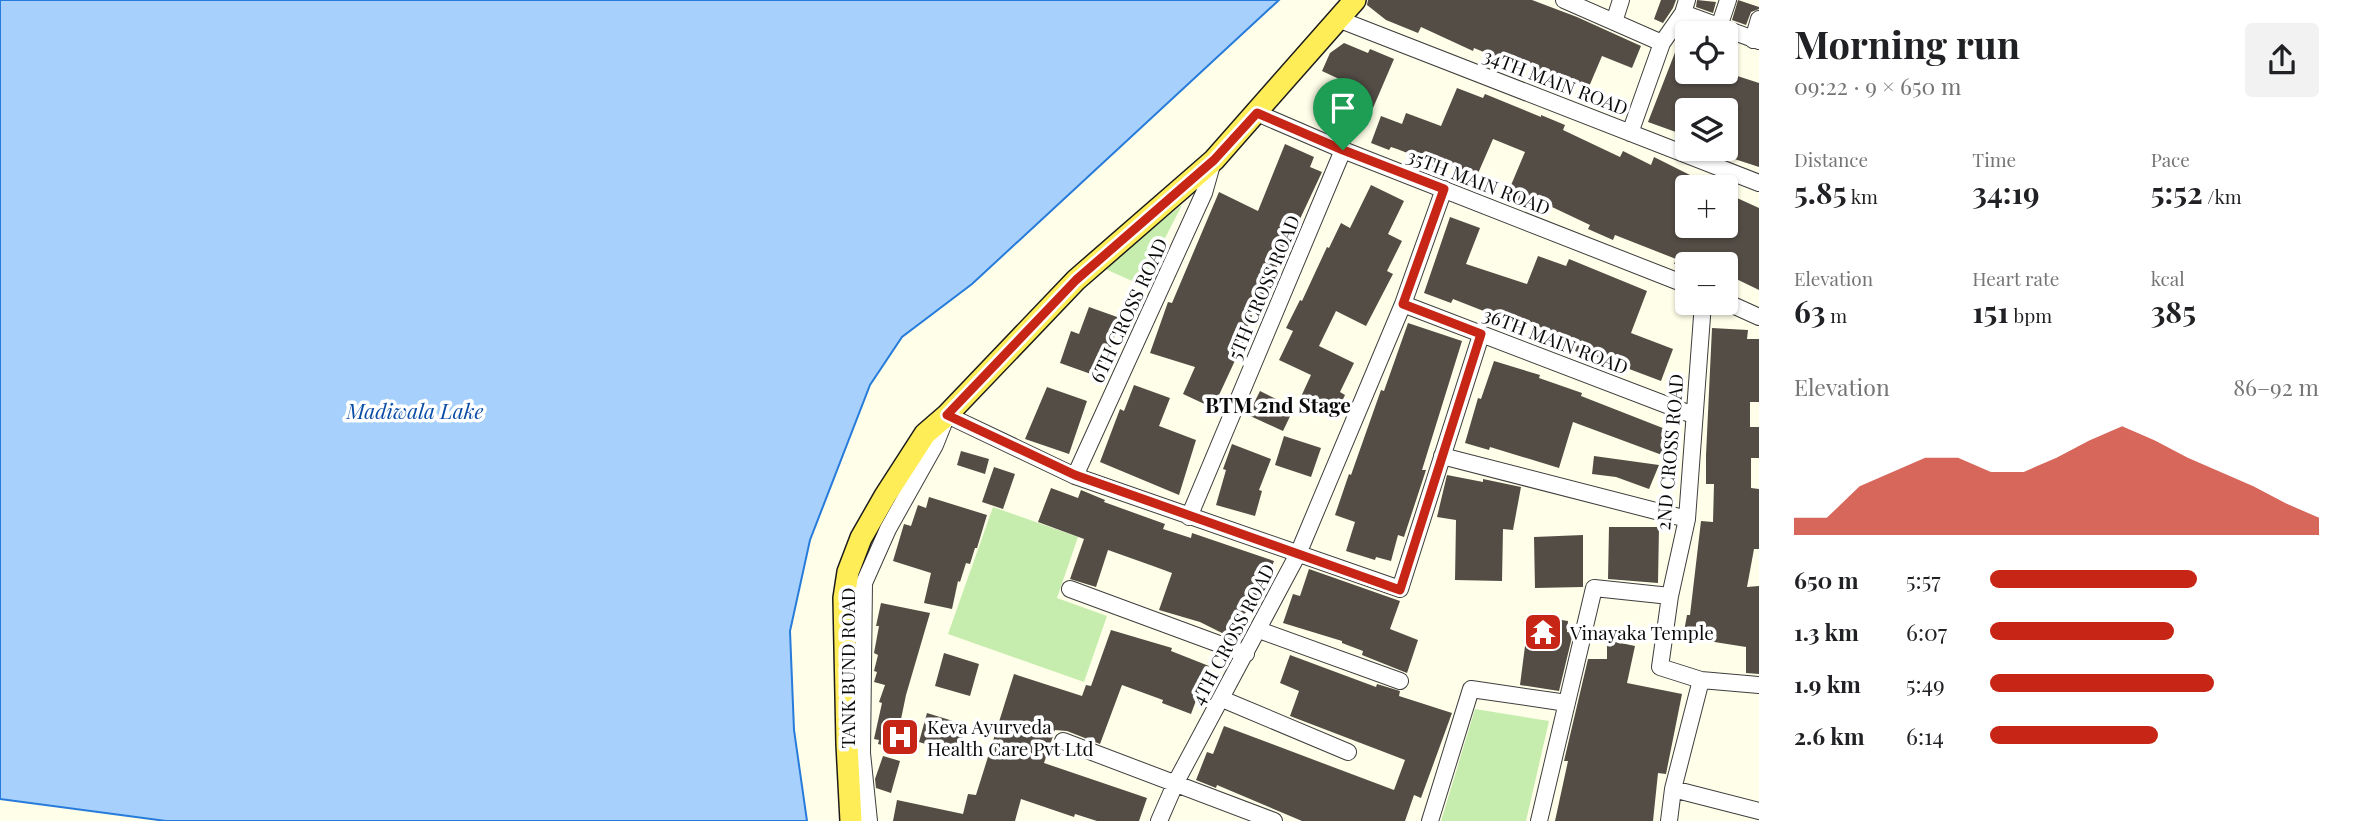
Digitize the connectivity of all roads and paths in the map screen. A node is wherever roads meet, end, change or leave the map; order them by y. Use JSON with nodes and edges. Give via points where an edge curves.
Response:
{"nodes":[{"id":1,"x":1355,"y":0,"type":"edge"},
{"id":2,"x":1564,"y":0,"type":"edge"},
{"id":3,"x":1621,"y":0,"type":"edge"},
{"id":4,"x":1728,"y":0,"type":"edge"},
{"id":5,"x":1588,"y":4,"type":"edge"},
{"id":6,"x":1685,"y":7,"type":"edge"},
{"id":7,"x":1338,"y":19,"type":"junction"},
{"id":8,"x":1759,"y":19,"type":"edge"},
{"id":9,"x":1709,"y":21,"type":"edge"},
{"id":10,"x":1721,"y":21,"type":"edge"},
{"id":11,"x":1614,"y":22,"type":"junction"},
{"id":12,"x":1738,"y":34,"type":"edge"},
{"id":13,"x":1756,"y":40,"type":"edge"},
{"id":14,"x":1662,"y":43,"type":"junction"},
{"id":15,"x":1257,"y":113,"type":"junction"},
{"id":16,"x":1630,"y":133,"type":"junction"},
{"id":17,"x":1343,"y":150,"type":"junction"},
{"id":18,"x":1214,"y":160,"type":"junction"},
{"id":19,"x":1759,"y":183,"type":"edge"},
{"id":20,"x":1444,"y":189,"type":"junction"},
{"id":21,"x":1675,"y":280,"type":"edge"},
{"id":22,"x":1403,"y":304,"type":"junction"},
{"id":23,"x":1738,"y":307,"type":"edge"},
{"id":24,"x":1702,"y":315,"type":"edge"},
{"id":25,"x":1759,"y":317,"type":"edge"},
{"id":26,"x":1481,"y":334,"type":"junction"},
{"id":27,"x":947,"y":415,"type":"junction"},
{"id":28,"x":1693,"y":415,"type":"junction"},
{"id":29,"x":1442,"y":456,"type":"junction"},
{"id":30,"x":1075,"y":475,"type":"junction"},
{"id":31,"x":1189,"y":517,"type":"junction"},
{"id":32,"x":1687,"y":519,"type":"junction"},
{"id":33,"x":1298,"y":554,"type":"junction"},
{"id":34,"x":1070,"y":589,"type":"dead end"},
{"id":35,"x":1670,"y":596,"type":"junction"},
{"id":36,"x":1259,"y":630,"type":"junction"},
{"id":37,"x":1246,"y":654,"type":"junction"},
{"id":38,"x":1701,"y":680,"type":"junction"},
{"id":39,"x":1400,"y":681,"type":"dead end"},
{"id":40,"x":1759,"y":685,"type":"edge"},
{"id":41,"x":1222,"y":699,"type":"junction"},
{"id":42,"x":1567,"y":703,"type":"junction"},
{"id":43,"x":1063,"y":741,"type":"dead end"},
{"id":44,"x":1348,"y":752,"type":"dead end"},
{"id":45,"x":1176,"y":782,"type":"junction"},
{"id":46,"x":1673,"y":789,"type":"junction"},
{"id":47,"x":1759,"y":811,"type":"edge"},
{"id":48,"x":851,"y":821,"type":"edge"},
{"id":49,"x":869,"y":821,"type":"edge"},
{"id":50,"x":1159,"y":821,"type":"edge"},
{"id":51,"x":1275,"y":821,"type":"edge"},
{"id":52,"x":1430,"y":821,"type":"edge"},
{"id":53,"x":1539,"y":821,"type":"edge"},
{"id":54,"x":1669,"y":821,"type":"edge"}],
"edges":[{"from":1,"to":7,"type":"main road","name":"TANK BUND ROAD"},
{"from":2,"to":5,"type":"street"},
{"from":3,"to":11,"type":"street"},
{"from":4,"to":10,"type":"street"},
{"from":5,"to":11,"type":"street"},
{"from":6,"to":9,"type":"street"},
{"from":6,"to":14,"type":"street"},
{"from":7,"to":15,"type":"main road","name":"TANK BUND ROAD"},
{"from":7,"to":16,"type":"street","name":"34TH MAIN ROAD"},
{"from":8,"to":13,"type":"street"},
{"from":11,"to":14,"type":"street"},
{"from":12,"to":13,"type":"street"},
{"from":14,"to":16,"type":"street"},
{"from":15,"to":17,"type":"street","name":"35TH MAIN ROAD"},
{"from":15,"to":18,"type":"main road","name":"TANK BUND ROAD"},
{"from":16,"to":19,"type":"street","name":"34TH MAIN ROAD"},
{"from":17,"to":20,"type":"street","name":"35TH MAIN ROAD"},
{"from":17,"to":31,"type":"street","name":"5TH CROSS ROAD"},
{"from":18,"to":27,"type":"main road","name":"TANK BUND ROAD","via":[[1076,280]]},
{"from":18,"to":30,"type":"street","name":"6TH CROSS ROAD","via":[[1204,193]]},
{"from":20,"to":21,"type":"street","name":"35TH MAIN ROAD"},
{"from":20,"to":22,"type":"street","name":"4TH CROSS ROAD"},
{"from":22,"to":26,"type":"street","name":"36TH MAIN ROAD"},
{"from":22,"to":33,"type":"street","name":"4TH CROSS ROAD"},
{"from":23,"to":25,"type":"street"},
{"from":24,"to":28,"type":"street","name":"2ND CROSS ROAD"},
{"from":26,"to":28,"type":"street","name":"36TH MAIN ROAD"},
{"from":26,"to":29,"type":"street"},
{"from":27,"to":30,"type":"street"},
{"from":27,"to":48,"type":"main road","name":"TANK BUND ROAD","via":[[925,434],[885,496],[848,572],[844,598]]},
{"from":27,"to":49,"type":"street","via":[[864,583],[862,753]]},
{"from":28,"to":32,"type":"street","name":"2ND CROSS ROAD"},
{"from":29,"to":32,"type":"street"},
{"from":29,"to":33,"type":"street","via":[[1400,590]]},
{"from":30,"to":31,"type":"street"},
{"from":31,"to":33,"type":"street"},
{"from":32,"to":35,"type":"street","name":"2ND CROSS ROAD"},
{"from":33,"to":36,"type":"street","name":"4TH CROSS ROAD"},
{"from":34,"to":37,"type":"street"},
{"from":35,"to":38,"type":"street","name":"2ND CROSS ROAD","via":[[1660,667]]},
{"from":35,"to":42,"type":"street","via":[[1594,588]]},
{"from":36,"to":37,"type":"street","name":"4TH CROSS ROAD"},
{"from":36,"to":39,"type":"street"},
{"from":37,"to":41,"type":"street","name":"4TH CROSS ROAD"},
{"from":38,"to":40,"type":"street"},
{"from":38,"to":46,"type":"street"},
{"from":41,"to":44,"type":"street"},
{"from":41,"to":45,"type":"street","name":"4TH CROSS ROAD"},
{"from":42,"to":52,"type":"street","via":[[1471,689]]},
{"from":42,"to":53,"type":"street"},
{"from":43,"to":45,"type":"street"},
{"from":45,"to":50,"type":"street","name":"4TH CROSS ROAD"},
{"from":45,"to":51,"type":"street"},
{"from":46,"to":47,"type":"street"},
{"from":46,"to":54,"type":"street"}]}
